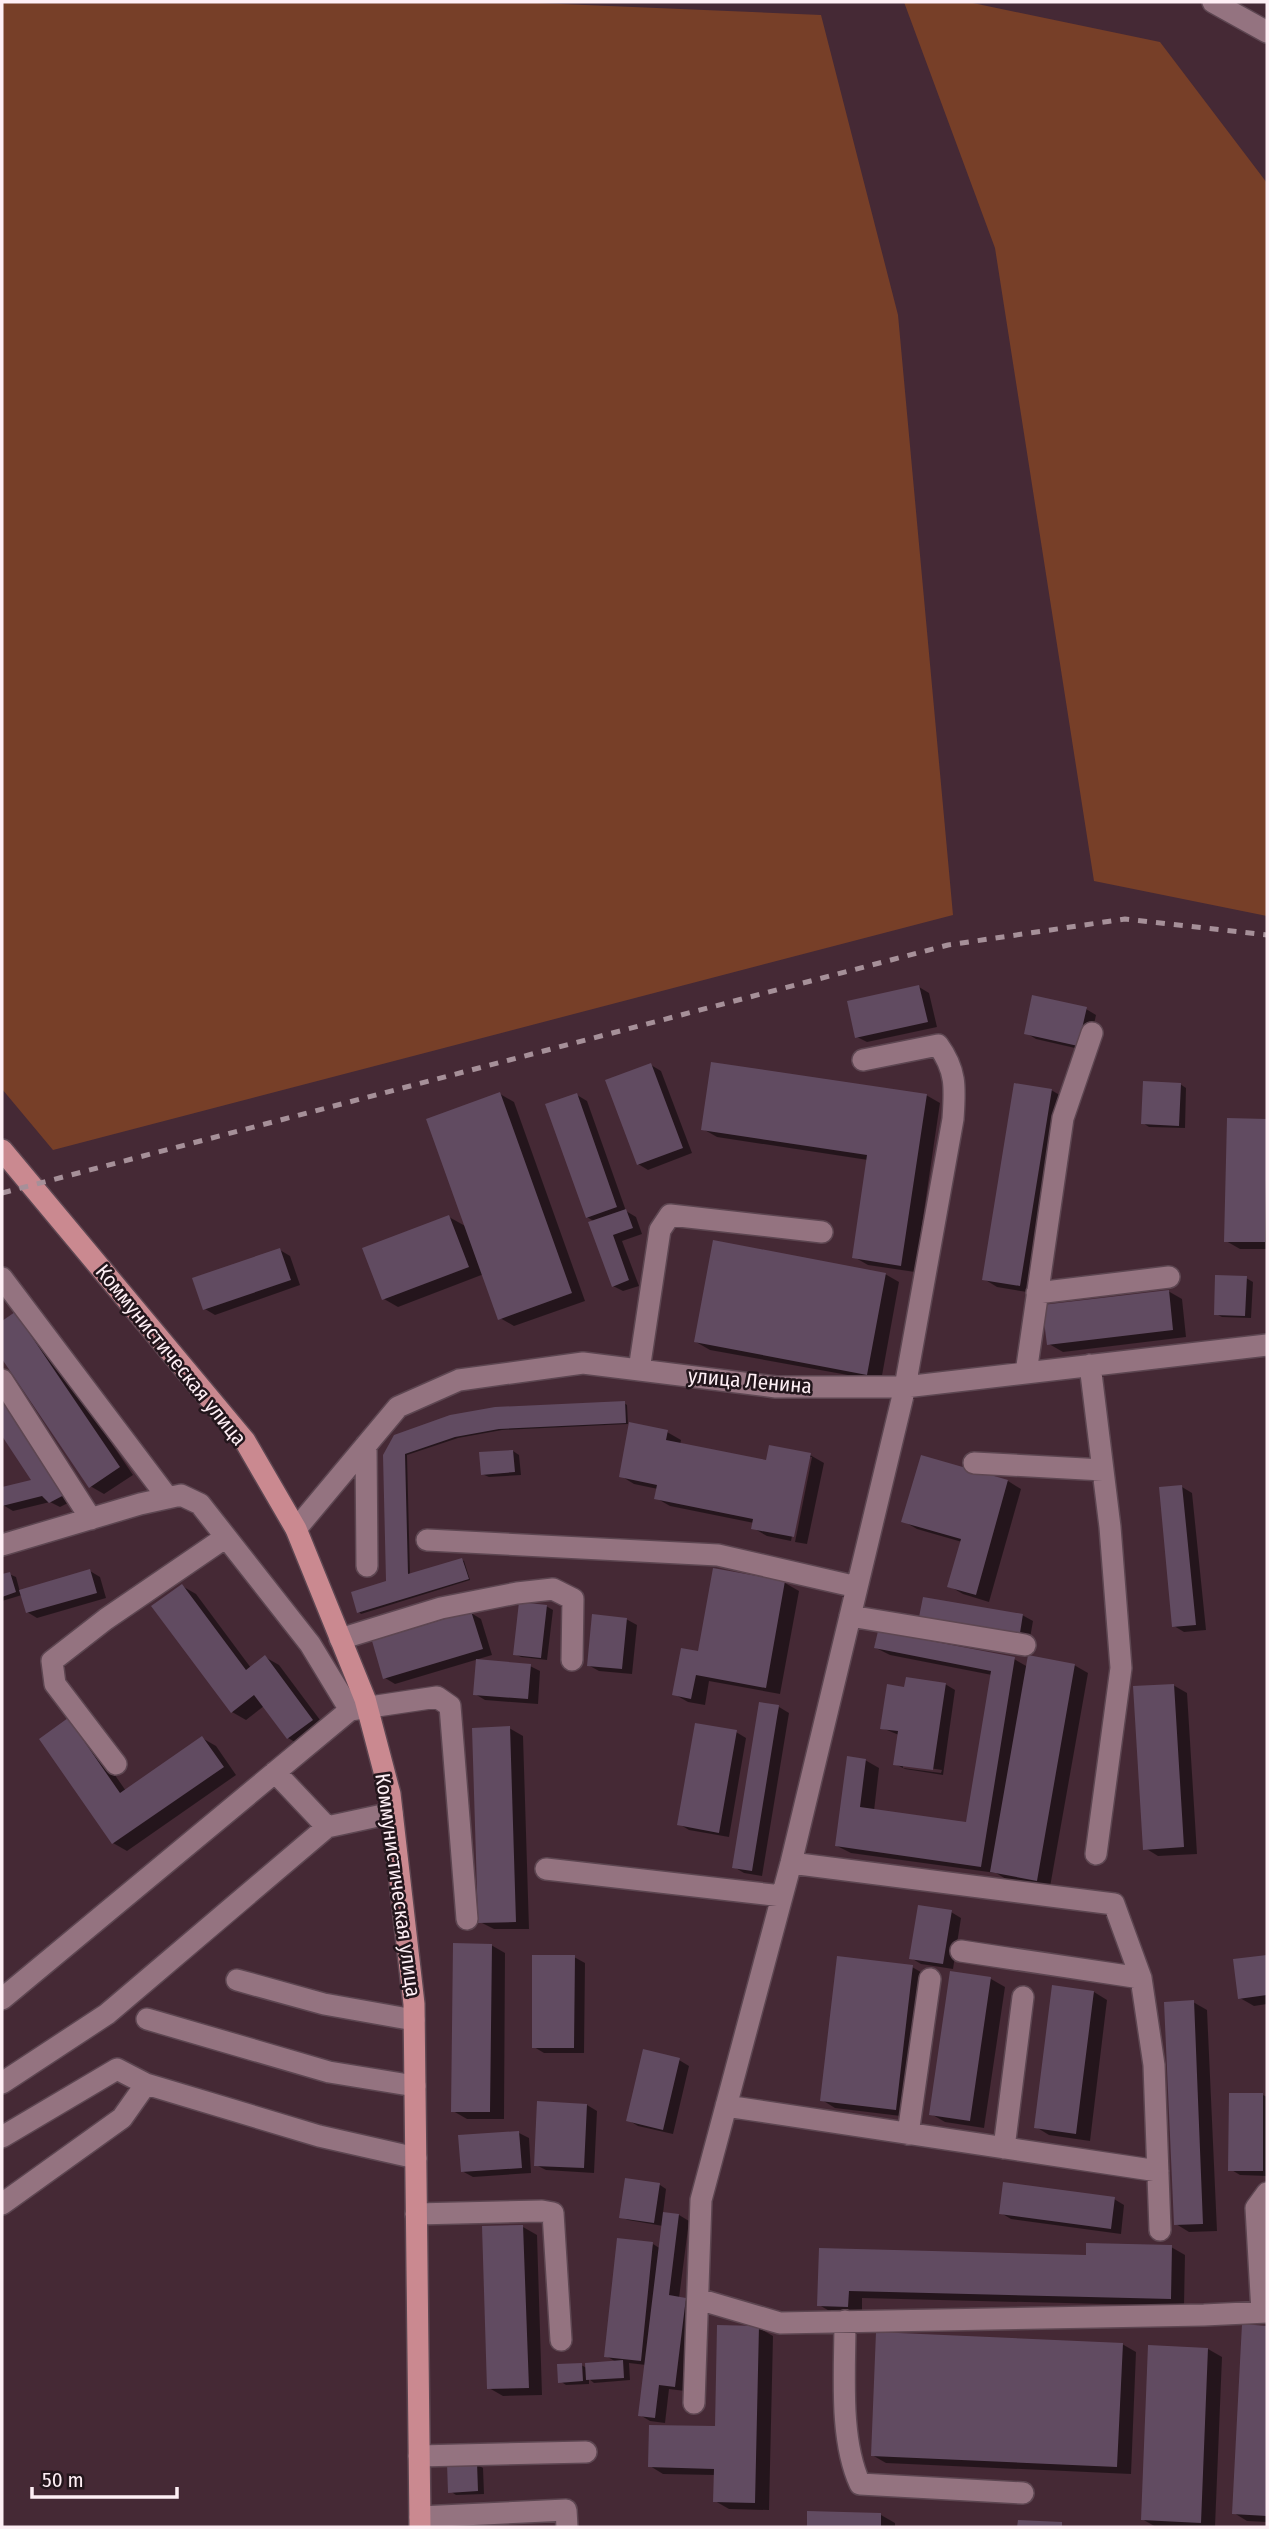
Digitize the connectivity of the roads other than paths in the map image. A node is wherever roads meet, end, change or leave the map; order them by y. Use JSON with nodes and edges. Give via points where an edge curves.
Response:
{"nodes":[{"id":1,"x":1213,"y":2,"type":"edge"},
{"id":2,"x":1267,"y":32,"type":"edge"},
{"id":3,"x":1092,"y":1033,"type":"dead end"},
{"id":4,"x":863,"y":1060,"type":"dead end"},
{"id":5,"x":2,"y":1150,"type":"edge"},
{"id":6,"x":822,"y":1232,"type":"dead end"},
{"id":7,"x":1169,"y":1277,"type":"dead end"},
{"id":8,"x":4,"y":1286,"type":"edge"},
{"id":9,"x":1037,"y":1293,"type":"junction"},
{"id":10,"x":1267,"y":1345,"type":"edge"},
{"id":11,"x":1090,"y":1365,"type":"junction"},
{"id":12,"x":639,"y":1370,"type":"junction"},
{"id":13,"x":1026,"y":1373,"type":"junction"},
{"id":14,"x":2,"y":1380,"type":"edge"},
{"id":15,"x":905,"y":1387,"type":"junction"},
{"id":16,"x":366,"y":1445,"type":"junction"},
{"id":17,"x":974,"y":1463,"type":"dead end"},
{"id":18,"x":1102,"y":1470,"type":"junction"},
{"id":19,"x":168,"y":1498,"type":"junction"},
{"id":20,"x":91,"y":1519,"type":"junction"},
{"id":21,"x":296,"y":1529,"type":"junction"},
{"id":22,"x":226,"y":1537,"type":"junction"},
{"id":23,"x":427,"y":1540,"type":"dead end"},
{"id":24,"x":2,"y":1545,"type":"edge"},
{"id":25,"x":367,"y":1566,"type":"dead end"},
{"id":26,"x":857,"y":1587,"type":"junction"},
{"id":27,"x":850,"y":1616,"type":"junction"},
{"id":28,"x":340,"y":1639,"type":"junction"},
{"id":29,"x":1025,"y":1645,"type":"dead end"},
{"id":30,"x":572,"y":1660,"type":"dead end"},
{"id":31,"x":359,"y":1710,"type":"junction"},
{"id":32,"x":116,"y":1764,"type":"dead end"},
{"id":33,"x":275,"y":1772,"type":"junction"},
{"id":34,"x":392,"y":1813,"type":"junction"},
{"id":35,"x":327,"y":1827,"type":"junction"},
{"id":36,"x":1096,"y":1854,"type":"dead end"},
{"id":37,"x":790,"y":1863,"type":"junction"},
{"id":38,"x":546,"y":1869,"type":"dead end"},
{"id":39,"x":782,"y":1896,"type":"junction"},
{"id":40,"x":467,"y":1919,"type":"dead end"},
{"id":41,"x":961,"y":1951,"type":"dead end"},
{"id":42,"x":1141,"y":1978,"type":"junction"},
{"id":43,"x":930,"y":1979,"type":"dead end"},
{"id":44,"x":237,"y":1980,"type":"dead end"},
{"id":45,"x":1023,"y":1997,"type":"dead end"},
{"id":46,"x":2,"y":2000,"type":"edge"},
{"id":47,"x":146,"y":2019,"type":"dead end"},
{"id":48,"x":414,"y":2020,"type":"junction"},
{"id":49,"x":2,"y":2083,"type":"edge"},
{"id":50,"x":146,"y":2084,"type":"junction"},
{"id":51,"x":415,"y":2086,"type":"junction"},
{"id":52,"x":726,"y":2106,"type":"junction"},
{"id":53,"x":908,"y":2133,"type":"junction"},
{"id":54,"x":2,"y":2137,"type":"edge"},
{"id":55,"x":1004,"y":2148,"type":"junction"},
{"id":56,"x":416,"y":2158,"type":"junction"},
{"id":57,"x":1158,"y":2171,"type":"junction"},
{"id":58,"x":1267,"y":2193,"type":"edge"},
{"id":59,"x":2,"y":2204,"type":"edge"},
{"id":60,"x":416,"y":2214,"type":"junction"},
{"id":61,"x":1160,"y":2230,"type":"dead end"},
{"id":62,"x":698,"y":2299,"type":"junction"},
{"id":63,"x":1265,"y":2312,"type":"edge"},
{"id":64,"x":845,"y":2321,"type":"junction"},
{"id":65,"x":561,"y":2340,"type":"dead end"},
{"id":66,"x":694,"y":2403,"type":"dead end"},
{"id":67,"x":586,"y":2452,"type":"dead end"},
{"id":68,"x":419,"y":2456,"type":"junction"},
{"id":69,"x":1023,"y":2493,"type":"dead end"},
{"id":70,"x":420,"y":2522,"type":"edge"},
{"id":71,"x":567,"y":2527,"type":"edge"}],
"edges":[{"from":1,"to":2,"type":"street"},
{"from":3,"to":9,"type":"street","via":[[1063,1118]]},
{"from":4,"to":15,"type":"street","via":[[938,1045],[948,1058],[955,1083],[953,1119]]},
{"from":5,"to":21,"type":"main road","name":"Коммунистическая улица","via":[[245,1441]]},
{"from":6,"to":12,"type":"street","via":[[670,1215],[660,1230]]},
{"from":7,"to":9,"type":"street"},
{"from":8,"to":19,"type":"street"},
{"from":9,"to":13,"type":"street"},
{"from":10,"to":11,"type":"street","name":"улица Ленина"},
{"from":11,"to":13,"type":"street","name":"улица Ленина"},
{"from":11,"to":18,"type":"street"},
{"from":12,"to":15,"type":"street","name":"улица Ленина","via":[[776,1387]]},
{"from":12,"to":16,"type":"street","name":"улица Ленина","via":[[583,1363],[459,1380],[398,1407]]},
{"from":13,"to":15,"type":"street","name":"улица Ленина"},
{"from":14,"to":20,"type":"street"},
{"from":15,"to":26,"type":"street"},
{"from":16,"to":21,"type":"street","name":"улица Ленина"},
{"from":16,"to":25,"type":"street"},
{"from":17,"to":18,"type":"street"},
{"from":18,"to":36,"type":"street","via":[[1121,1668]]},
{"from":19,"to":20,"type":"street"},
{"from":19,"to":22,"type":"street","via":[[181,1495],[200,1504]]},
{"from":20,"to":24,"type":"street"},
{"from":21,"to":28,"type":"main road","name":"Коммунистическая улица"},
{"from":22,"to":31,"type":"street"},
{"from":22,"to":32,"type":"street","via":[[52,1661],[55,1684]]},
{"from":23,"to":26,"type":"street","via":[[719,1555]]},
{"from":26,"to":27,"type":"street"},
{"from":27,"to":29,"type":"street"},
{"from":27,"to":37,"type":"street"},
{"from":28,"to":30,"type":"street","via":[[441,1608],[553,1589],[573,1599]]},
{"from":28,"to":31,"type":"main road","name":"Коммунистическая улица"},
{"from":31,"to":33,"type":"street"},
{"from":31,"to":34,"type":"main road","name":"Коммунистическая улица","via":[[390,1794]]},
{"from":31,"to":40,"type":"street","via":[[437,1698],[450,1706]]},
{"from":33,"to":35,"type":"street"},
{"from":33,"to":46,"type":"street"},
{"from":34,"to":35,"type":"street"},
{"from":34,"to":48,"type":"main road","name":"Коммунистическая улица"},
{"from":35,"to":49,"type":"street","via":[[107,2014]]},
{"from":37,"to":39,"type":"street"},
{"from":37,"to":42,"type":"street","via":[[1114,1904]]},
{"from":38,"to":39,"type":"street"},
{"from":39,"to":52,"type":"street"},
{"from":41,"to":42,"type":"street"},
{"from":42,"to":57,"type":"street","via":[[1154,2065]]},
{"from":43,"to":53,"type":"street"},
{"from":44,"to":48,"type":"street","via":[[324,2004]]},
{"from":45,"to":55,"type":"street"},
{"from":47,"to":51,"type":"street","via":[[329,2072]]},
{"from":48,"to":51,"type":"main road","name":"Коммунистическая улица"},
{"from":50,"to":54,"type":"street","via":[[117,2069]]},
{"from":50,"to":56,"type":"street","via":[[319,2136]]},
{"from":50,"to":59,"type":"street","via":[[122,2118]]},
{"from":51,"to":56,"type":"main road","name":"Коммунистическая улица"},
{"from":52,"to":53,"type":"street"},
{"from":52,"to":62,"type":"street","via":[[701,2200]]},
{"from":53,"to":55,"type":"street"},
{"from":55,"to":57,"type":"street"},
{"from":56,"to":60,"type":"main road","name":"Коммунистическая улица"},
{"from":57,"to":61,"type":"street"},
{"from":58,"to":63,"type":"street","via":[[1256,2208]]},
{"from":60,"to":65,"type":"street","via":[[553,2213]]},
{"from":60,"to":68,"type":"main road","name":"Коммунистическая улица"},
{"from":62,"to":64,"type":"street","via":[[780,2323]]},
{"from":62,"to":66,"type":"street"},
{"from":63,"to":64,"type":"street"},
{"from":64,"to":69,"type":"street","via":[[851,2465],[860,2484]]},
{"from":67,"to":68,"type":"street"},
{"from":68,"to":70,"type":"main road","name":"Коммунистическая улица"},
{"from":70,"to":71,"type":"street","via":[[566,2510]]}]}
